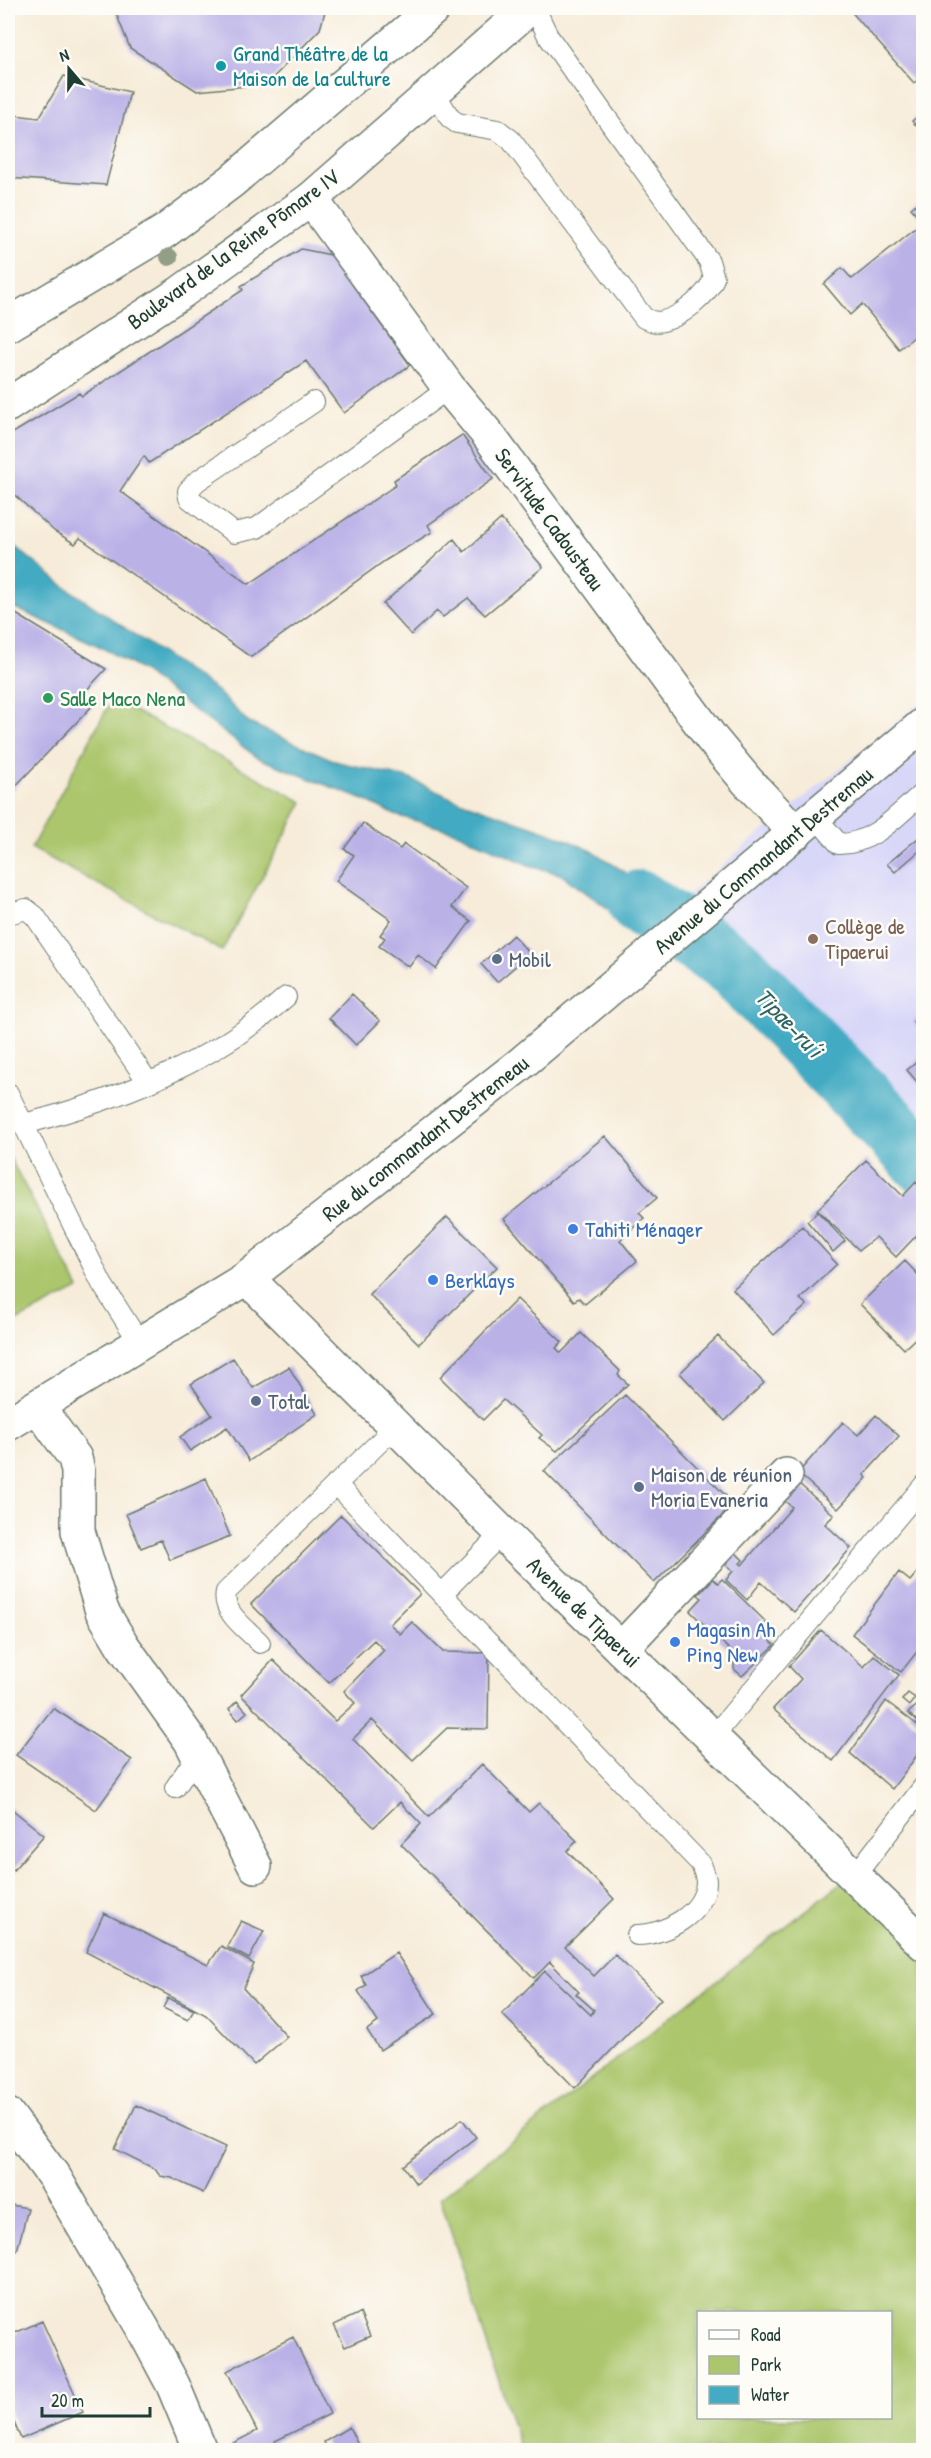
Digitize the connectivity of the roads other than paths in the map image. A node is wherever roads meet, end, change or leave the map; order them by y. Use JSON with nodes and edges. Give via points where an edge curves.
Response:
{"nodes":[{"id":1,"x":434,"y":8,"type":"edge"},
{"id":2,"x":529,"y":8,"type":"edge"},
{"id":3,"x":535,"y":8,"type":"edge"},
{"id":4,"x":433,"y":90,"type":"junction"},
{"id":5,"x":311,"y":199,"type":"junction"},
{"id":6,"x":8,"y":325,"type":"edge"},
{"id":7,"x":449,"y":388,"type":"junction"},
{"id":8,"x":314,"y":402,"type":"dead end"},
{"id":9,"x":8,"y":405,"type":"edge"},
{"id":10,"x":924,"y":724,"type":"edge"},
{"id":11,"x":924,"y":792,"type":"edge"},
{"id":12,"x":806,"y":824,"type":"junction"},
{"id":13,"x":8,"y":914,"type":"edge"},
{"id":14,"x":286,"y":997,"type":"dead end"},
{"id":15,"x":602,"y":997,"type":"joint"},
{"id":16,"x":148,"y":1082,"type":"junction"},
{"id":17,"x":8,"y":1093,"type":"edge"},
{"id":18,"x":24,"y":1124,"type":"junction"},
{"id":19,"x":247,"y":1278,"type":"junction"},
{"id":20,"x":141,"y":1344,"type":"junction"},
{"id":21,"x":38,"y":1407,"type":"junction"},
{"id":22,"x":8,"y":1424,"type":"edge"},
{"id":23,"x":396,"y":1426,"type":"junction"},
{"id":24,"x":786,"y":1475,"type":"dead end"},
{"id":25,"x":336,"y":1484,"type":"junction"},
{"id":26,"x":924,"y":1485,"type":"edge"},
{"id":27,"x":502,"y":1533,"type":"junction"},
{"id":28,"x":442,"y":1594,"type":"junction"},
{"id":29,"x":260,"y":1643,"type":"dead end"},
{"id":30,"x":621,"y":1649,"type":"junction"},
{"id":31,"x":712,"y":1737,"type":"junction"},
{"id":32,"x":190,"y":1740,"type":"junction"},
{"id":33,"x":924,"y":1786,"type":"edge"},
{"id":34,"x":175,"y":1788,"type":"dead end"},
{"id":35,"x":255,"y":1866,"type":"dead end"},
{"id":36,"x":854,"y":1877,"type":"junction"},
{"id":37,"x":637,"y":1935,"type":"dead end"},
{"id":38,"x":924,"y":1944,"type":"edge"},
{"id":39,"x":8,"y":2115,"type":"edge"},
{"id":40,"x":200,"y":2451,"type":"edge"}],
"edges":[{"from":1,"to":6,"type":"main road","via":[[164,232]]},
{"from":2,"to":4,"type":"main road","name":"Boulevard de la Reine Pōmare IV"},
{"from":3,"to":4,"type":"lane","via":[[548,36],[709,261],[714,278],[705,293],[663,321],[645,318],[511,140],[498,130],[457,123]]},
{"from":4,"to":5,"type":"main road","name":"Boulevard de la Reine Pōmare IV"},
{"from":5,"to":7,"type":"main road","name":"Servitude Cadousteau"},
{"from":5,"to":9,"type":"main road","name":"Boulevard de la Reine Pōmare IV","via":[[180,293]]},
{"from":7,"to":8,"type":"lane","via":[[257,528],[234,533],[189,498],[188,491],[196,482]]},
{"from":7,"to":12,"type":"main road","name":"Servitude Cadousteau","via":[[489,436],[712,739],[747,781]]},
{"from":10,"to":12,"type":"main road","name":"Avenue du Commandant Destremau"},
{"from":11,"to":12,"type":"lane","via":[[857,844],[839,844]]},
{"from":12,"to":15,"type":"main road","name":"Avenue du Commandant Destremau"},
{"from":13,"to":16,"type":"lane","via":[[26,909],[35,916]]},
{"from":14,"to":16,"type":"lane","via":[[239,1035]]},
{"from":15,"to":19,"type":"main road","name":"Rue du commandant Destremeau"},
{"from":16,"to":18,"type":"lane","via":[[63,1114]]},
{"from":17,"to":18,"type":"lane"},
{"from":18,"to":20,"type":"lane","via":[[102,1284]]},
{"from":19,"to":20,"type":"main road"},
{"from":19,"to":23,"type":"main road","name":"Avenue de Tipaerui"},
{"from":20,"to":21,"type":"main road"},
{"from":21,"to":22,"type":"main road"},
{"from":21,"to":32,"type":"main road","via":[[75,1458],[78,1531],[102,1611]]},
{"from":23,"to":25,"type":"lane"},
{"from":23,"to":27,"type":"main road","name":"Avenue de Tipaerui"},
{"from":24,"to":30,"type":"main road"},
{"from":25,"to":28,"type":"lane"},
{"from":25,"to":29,"type":"lane","via":[[226,1592],[227,1608]]},
{"from":26,"to":31,"type":"lane"},
{"from":27,"to":28,"type":"lane"},
{"from":27,"to":30,"type":"main road","name":"Avenue de Tipaerui"},
{"from":28,"to":37,"type":"lane","via":[[701,1864],[706,1881],[704,1893],[693,1909],[672,1928]]},
{"from":30,"to":31,"type":"main road","name":"Avenue de Tipaerui"},
{"from":31,"to":36,"type":"main road","name":"Avenue de Tipaerui"},
{"from":32,"to":34,"type":"lane","via":[[194,1760]]},
{"from":32,"to":35,"type":"main road"},
{"from":33,"to":36,"type":"lane"},
{"from":36,"to":38,"type":"main road","name":"Avenue de Tipaerui"},
{"from":39,"to":40,"type":"main road","via":[[55,2178],[142,2327],[173,2385]]}]}
